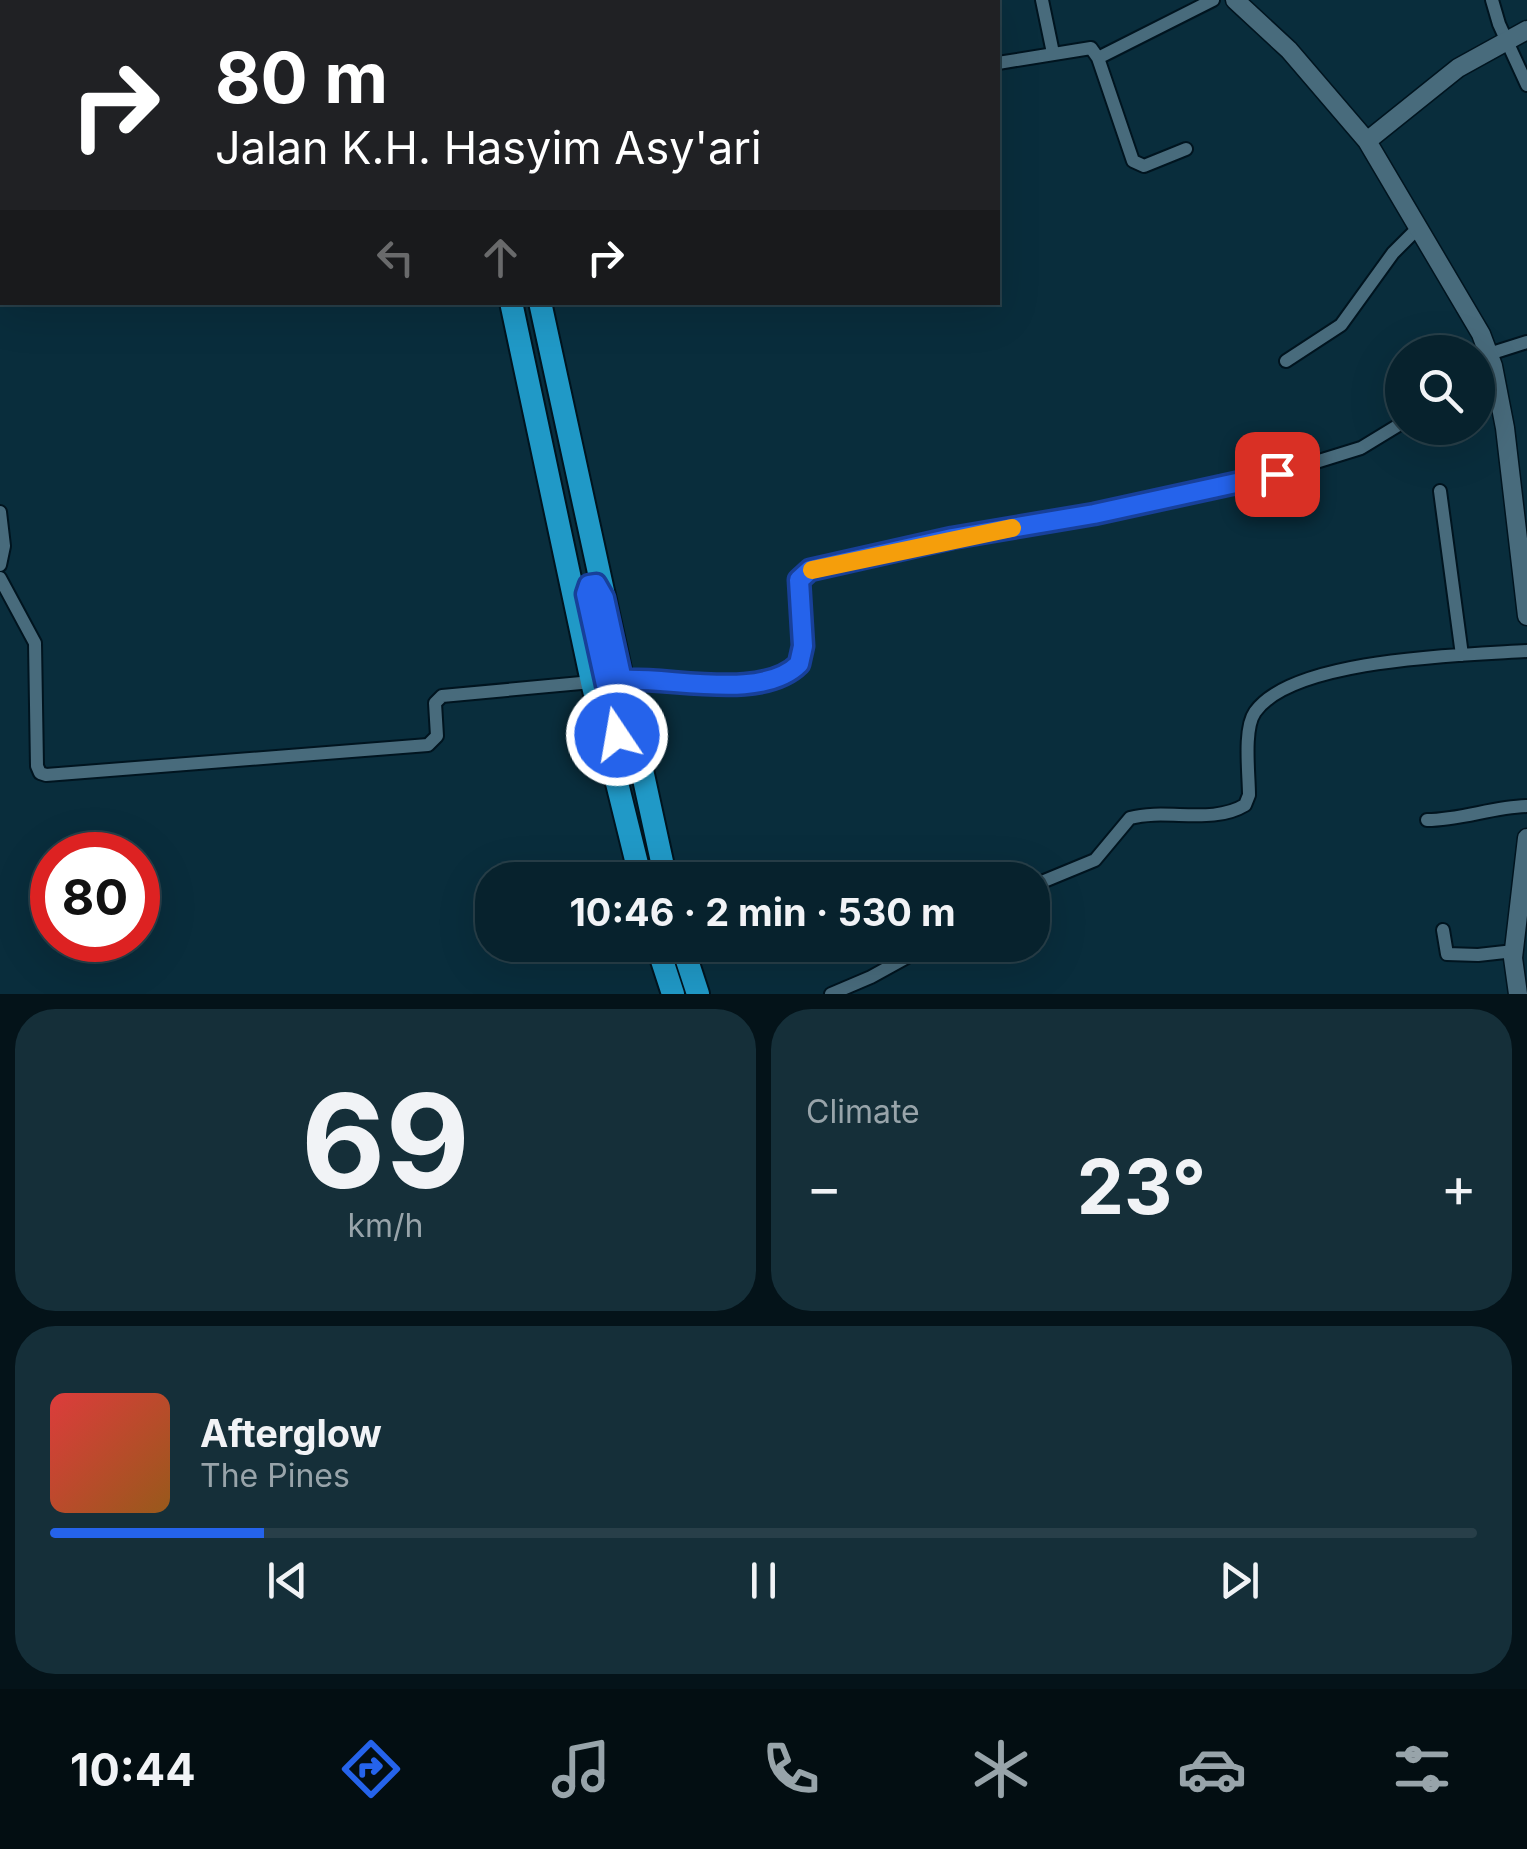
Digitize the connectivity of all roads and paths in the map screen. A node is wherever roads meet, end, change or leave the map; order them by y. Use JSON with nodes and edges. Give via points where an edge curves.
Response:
{"nodes":[{"id":1,"x":1042,"y":0,"type":"edge"},
{"id":2,"x":1212,"y":0,"type":"edge"},
{"id":3,"x":1235,"y":0,"type":"edge"},
{"id":4,"x":1492,"y":0,"type":"edge"},
{"id":5,"x":1527,"y":30,"type":"edge"},
{"id":6,"x":1507,"y":40,"type":"junction"},
{"id":7,"x":1053,"y":53,"type":"junction"},
{"id":8,"x":1098,"y":58,"type":"junction"},
{"id":9,"x":1000,"y":63,"type":"edge"},
{"id":10,"x":1527,"y":86,"type":"edge"},
{"id":11,"x":1366,"y":141,"type":"junction"},
{"id":12,"x":1186,"y":149,"type":"dead end"},
{"id":13,"x":1419,"y":227,"type":"junction"},
{"id":14,"x":512,"y":305,"type":"edge"},
{"id":15,"x":541,"y":305,"type":"edge"},
{"id":16,"x":1481,"y":335,"type":"edge"},
{"id":17,"x":1527,"y":342,"type":"edge"},
{"id":18,"x":1495,"y":360,"type":"edge"},
{"id":19,"x":1286,"y":361,"type":"dead end"},
{"id":20,"x":1495,"y":401,"type":"edge"},
{"id":21,"x":567,"y":428,"type":"junction"},
{"id":22,"x":1385,"y":433,"type":"edge"},
{"id":23,"x":1440,"y":492,"type":"dead end"},
{"id":24,"x":0,"y":512,"type":"edge"},
{"id":25,"x":566,"y":560,"type":"junction"},
{"id":26,"x":0,"y":566,"type":"edge"},
{"id":27,"x":0,"y":578,"type":"edge"},
{"id":28,"x":604,"y":598,"type":"junction"},
{"id":29,"x":1527,"y":616,"type":"edge"},
{"id":30,"x":1527,"y":650,"type":"edge"},
{"id":31,"x":1462,"y":655,"type":"junction"},
{"id":32,"x":622,"y":680,"type":"junction"},
{"id":33,"x":592,"y":682,"type":"junction"},
{"id":34,"x":610,"y":756,"type":"junction"},
{"id":35,"x":1527,"y":806,"type":"edge"},
{"id":36,"x":1426,"y":820,"type":"dead end"},
{"id":37,"x":1527,"y":838,"type":"edge"},
{"id":38,"x":636,"y":862,"type":"edge"},
{"id":39,"x":662,"y":862,"type":"edge"},
{"id":40,"x":1050,"y":879,"type":"edge"},
{"id":41,"x":1442,"y":930,"type":"dead end"},
{"id":42,"x":1518,"y":956,"type":"edge"},
{"id":43,"x":663,"y":962,"type":"edge"},
{"id":44,"x":688,"y":962,"type":"edge"},
{"id":45,"x":898,"y":962,"type":"edge"},
{"id":46,"x":673,"y":994,"type":"edge"},
{"id":47,"x":698,"y":994,"type":"edge"},
{"id":48,"x":831,"y":994,"type":"edge"},
{"id":49,"x":1518,"y":994,"type":"edge"}],
"edges":[{"from":1,"to":7,"type":"street"},
{"from":2,"to":8,"type":"street"},
{"from":3,"to":11,"type":"street","via":[[1289,50]]},
{"from":4,"to":6,"type":"street"},
{"from":5,"to":6,"type":"street"},
{"from":6,"to":10,"type":"street"},
{"from":6,"to":11,"type":"street","via":[[1433,85]]},
{"from":7,"to":8,"type":"street","via":[[1091,48]]},
{"from":7,"to":9,"type":"street"},
{"from":8,"to":12,"type":"street","via":[[1133,162],[1144,166]]},
{"from":11,"to":13,"type":"street"},
{"from":13,"to":16,"type":"street"},
{"from":13,"to":19,"type":"street","via":[[1341,324]]},
{"from":14,"to":25,"type":"highway"},
{"from":15,"to":21,"type":"highway"},
{"from":17,"to":18,"type":"street"},
{"from":20,"to":29,"type":"street","via":[[1512,477]]},
{"from":21,"to":25,"type":"highway","via":[[561,452],[582,573],[574,574]]},
{"from":21,"to":28,"type":"highway"},
{"from":22,"to":32,"type":"street","via":[[1360,448],[1277,474],[810,570],[799,580],[799,664],[770,681]]},
{"from":23,"to":31,"type":"street"},
{"from":24,"to":26,"type":"street"},
{"from":25,"to":33,"type":"highway"},
{"from":27,"to":33,"type":"street","via":[[34,644],[37,766],[46,775],[428,745],[436,739],[435,702],[442,696]]},
{"from":28,"to":32,"type":"highway"},
{"from":28,"to":34,"type":"highway","via":[[596,584],[586,588],[616,730]]},
{"from":30,"to":31,"type":"street"},
{"from":31,"to":40,"type":"street","via":[[1334,671],[1283,690],[1250,722],[1245,805],[1130,818],[1096,860]]},
{"from":32,"to":39,"type":"highway"},
{"from":33,"to":34,"type":"highway"},
{"from":34,"to":38,"type":"highway"},
{"from":35,"to":36,"type":"street"},
{"from":37,"to":42,"type":"street"},
{"from":41,"to":42,"type":"street","via":[[1447,954]]},
{"from":42,"to":49,"type":"street"},
{"from":43,"to":46,"type":"highway"},
{"from":44,"to":47,"type":"highway"},
{"from":45,"to":48,"type":"street"}]}
